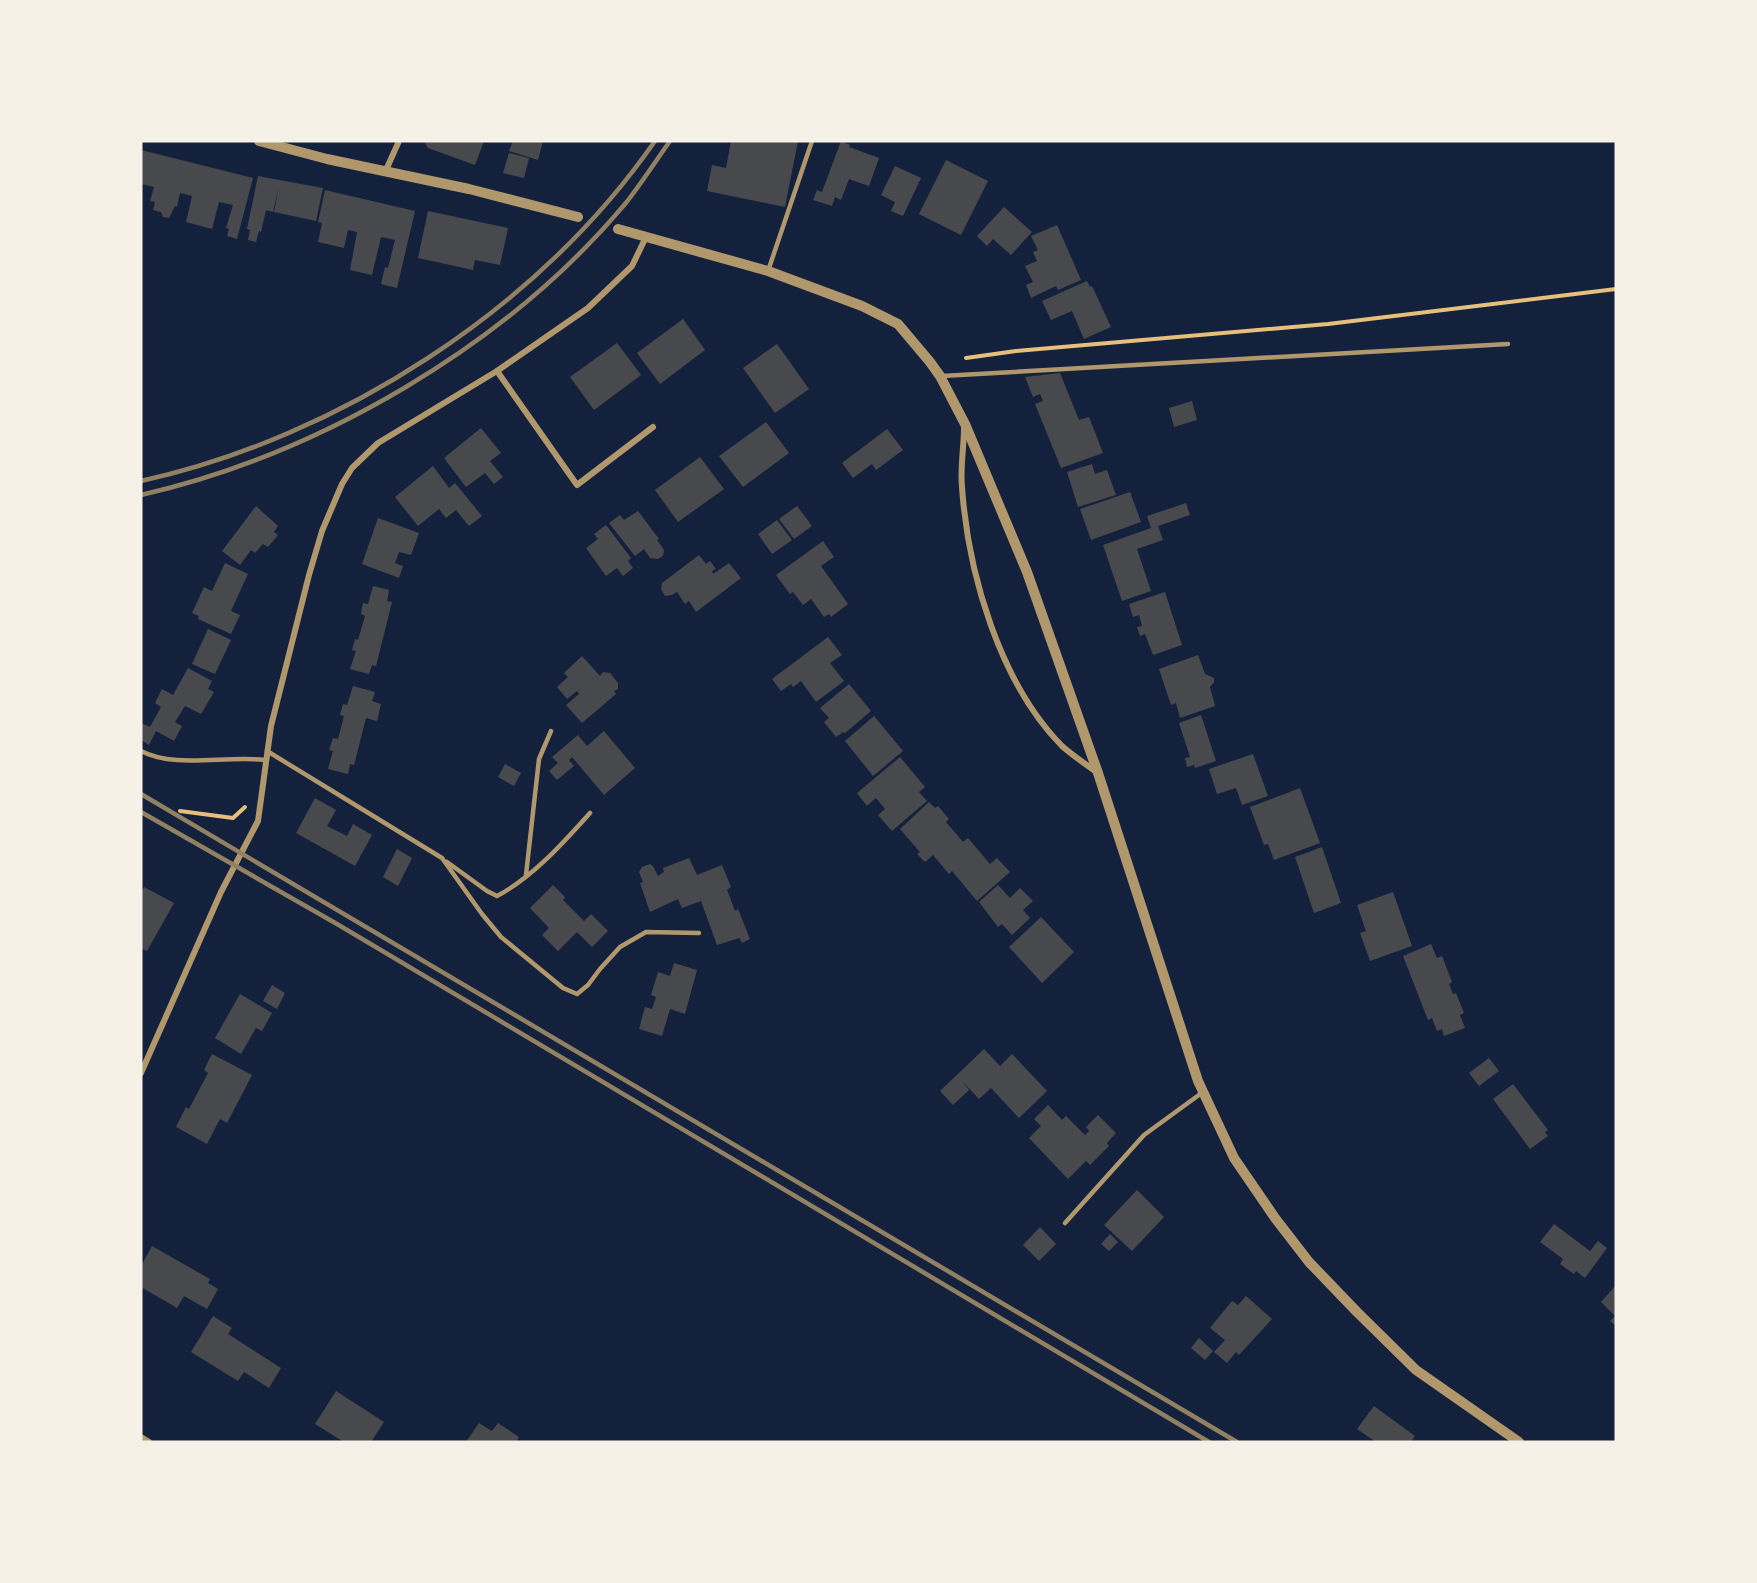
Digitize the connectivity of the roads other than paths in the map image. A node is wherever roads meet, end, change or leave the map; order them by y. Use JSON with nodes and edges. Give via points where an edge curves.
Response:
{"nodes":[{"id":1,"x":259,"y":141,"type":"edge"},
{"id":2,"x":399,"y":141,"type":"edge"},
{"id":3,"x":812,"y":141,"type":"edge"},
{"id":4,"x":386,"y":170,"type":"junction"},
{"id":5,"x":578,"y":217,"type":"dead end"},
{"id":6,"x":618,"y":229,"type":"dead end"},
{"id":7,"x":646,"y":237,"type":"junction"},
{"id":8,"x":768,"y":271,"type":"junction"},
{"id":9,"x":1508,"y":344,"type":"dead end"},
{"id":10,"x":497,"y":371,"type":"junction"},
{"id":11,"x":940,"y":376,"type":"junction"},
{"id":12,"x":965,"y":424,"type":"junction"},
{"id":13,"x":653,"y":427,"type":"dead end"},
{"id":14,"x":551,"y":731,"type":"dead end"},
{"id":15,"x":267,"y":751,"type":"junction"},
{"id":16,"x":141,"y":752,"type":"edge"},
{"id":17,"x":265,"y":760,"type":"junction"},
{"id":18,"x":1098,"y":773,"type":"junction"},
{"id":19,"x":590,"y":813,"type":"dead end"},
{"id":20,"x":442,"y":858,"type":"junction"},
{"id":21,"x":526,"y":875,"type":"junction"},
{"id":22,"x":699,"y":933,"type":"dead end"},
{"id":23,"x":141,"y":1073,"type":"edge"},
{"id":24,"x":1203,"y":1092,"type":"junction"},
{"id":25,"x":1065,"y":1223,"type":"dead end"},
{"id":26,"x":141,"y":1437,"type":"edge"},
{"id":27,"x":149,"y":1442,"type":"edge"},
{"id":28,"x":1519,"y":1442,"type":"edge"}],
"edges":[{"from":1,"to":4,"type":"street"},
{"from":2,"to":4,"type":"street"},
{"from":3,"to":8,"type":"lane"},
{"from":4,"to":5,"type":"street"},
{"from":6,"to":7,"type":"street"},
{"from":7,"to":8,"type":"street"},
{"from":7,"to":10,"type":"street","via":[[633,266],[588,308]]},
{"from":8,"to":11,"type":"street","via":[[862,306],[898,324]]},
{"from":9,"to":11,"type":"lane"},
{"from":10,"to":13,"type":"street","via":[[577,485]]},
{"from":10,"to":15,"type":"street","via":[[378,443],[352,468],[342,484],[309,575]]},
{"from":11,"to":12,"type":"street"},
{"from":12,"to":18,"type":"street","via":[[1027,572]]},
{"from":12,"to":18,"type":"street","via":[[962,486],[970,543],[983,601],[1005,661],[1028,702],[1063,746]]},
{"from":14,"to":21,"type":"lane","via":[[538,759]]},
{"from":15,"to":17,"type":"street"},
{"from":15,"to":20,"type":"lane"},
{"from":16,"to":17,"type":"lane","via":[[169,760]]},
{"from":17,"to":23,"type":"street","via":[[258,821],[221,892]]},
{"from":18,"to":24,"type":"street"},
{"from":19,"to":21,"type":"lane"},
{"from":20,"to":21,"type":"lane","via":[[497,896]]},
{"from":20,"to":22,"type":"lane","via":[[501,937],[563,988],[577,994],[620,947],[646,932]]},
{"from":24,"to":25,"type":"lane","via":[[1144,1135]]},
{"from":24,"to":28,"type":"street","via":[[1234,1158],[1309,1262],[1416,1370]]},
{"from":26,"to":27,"type":"street"}]}
